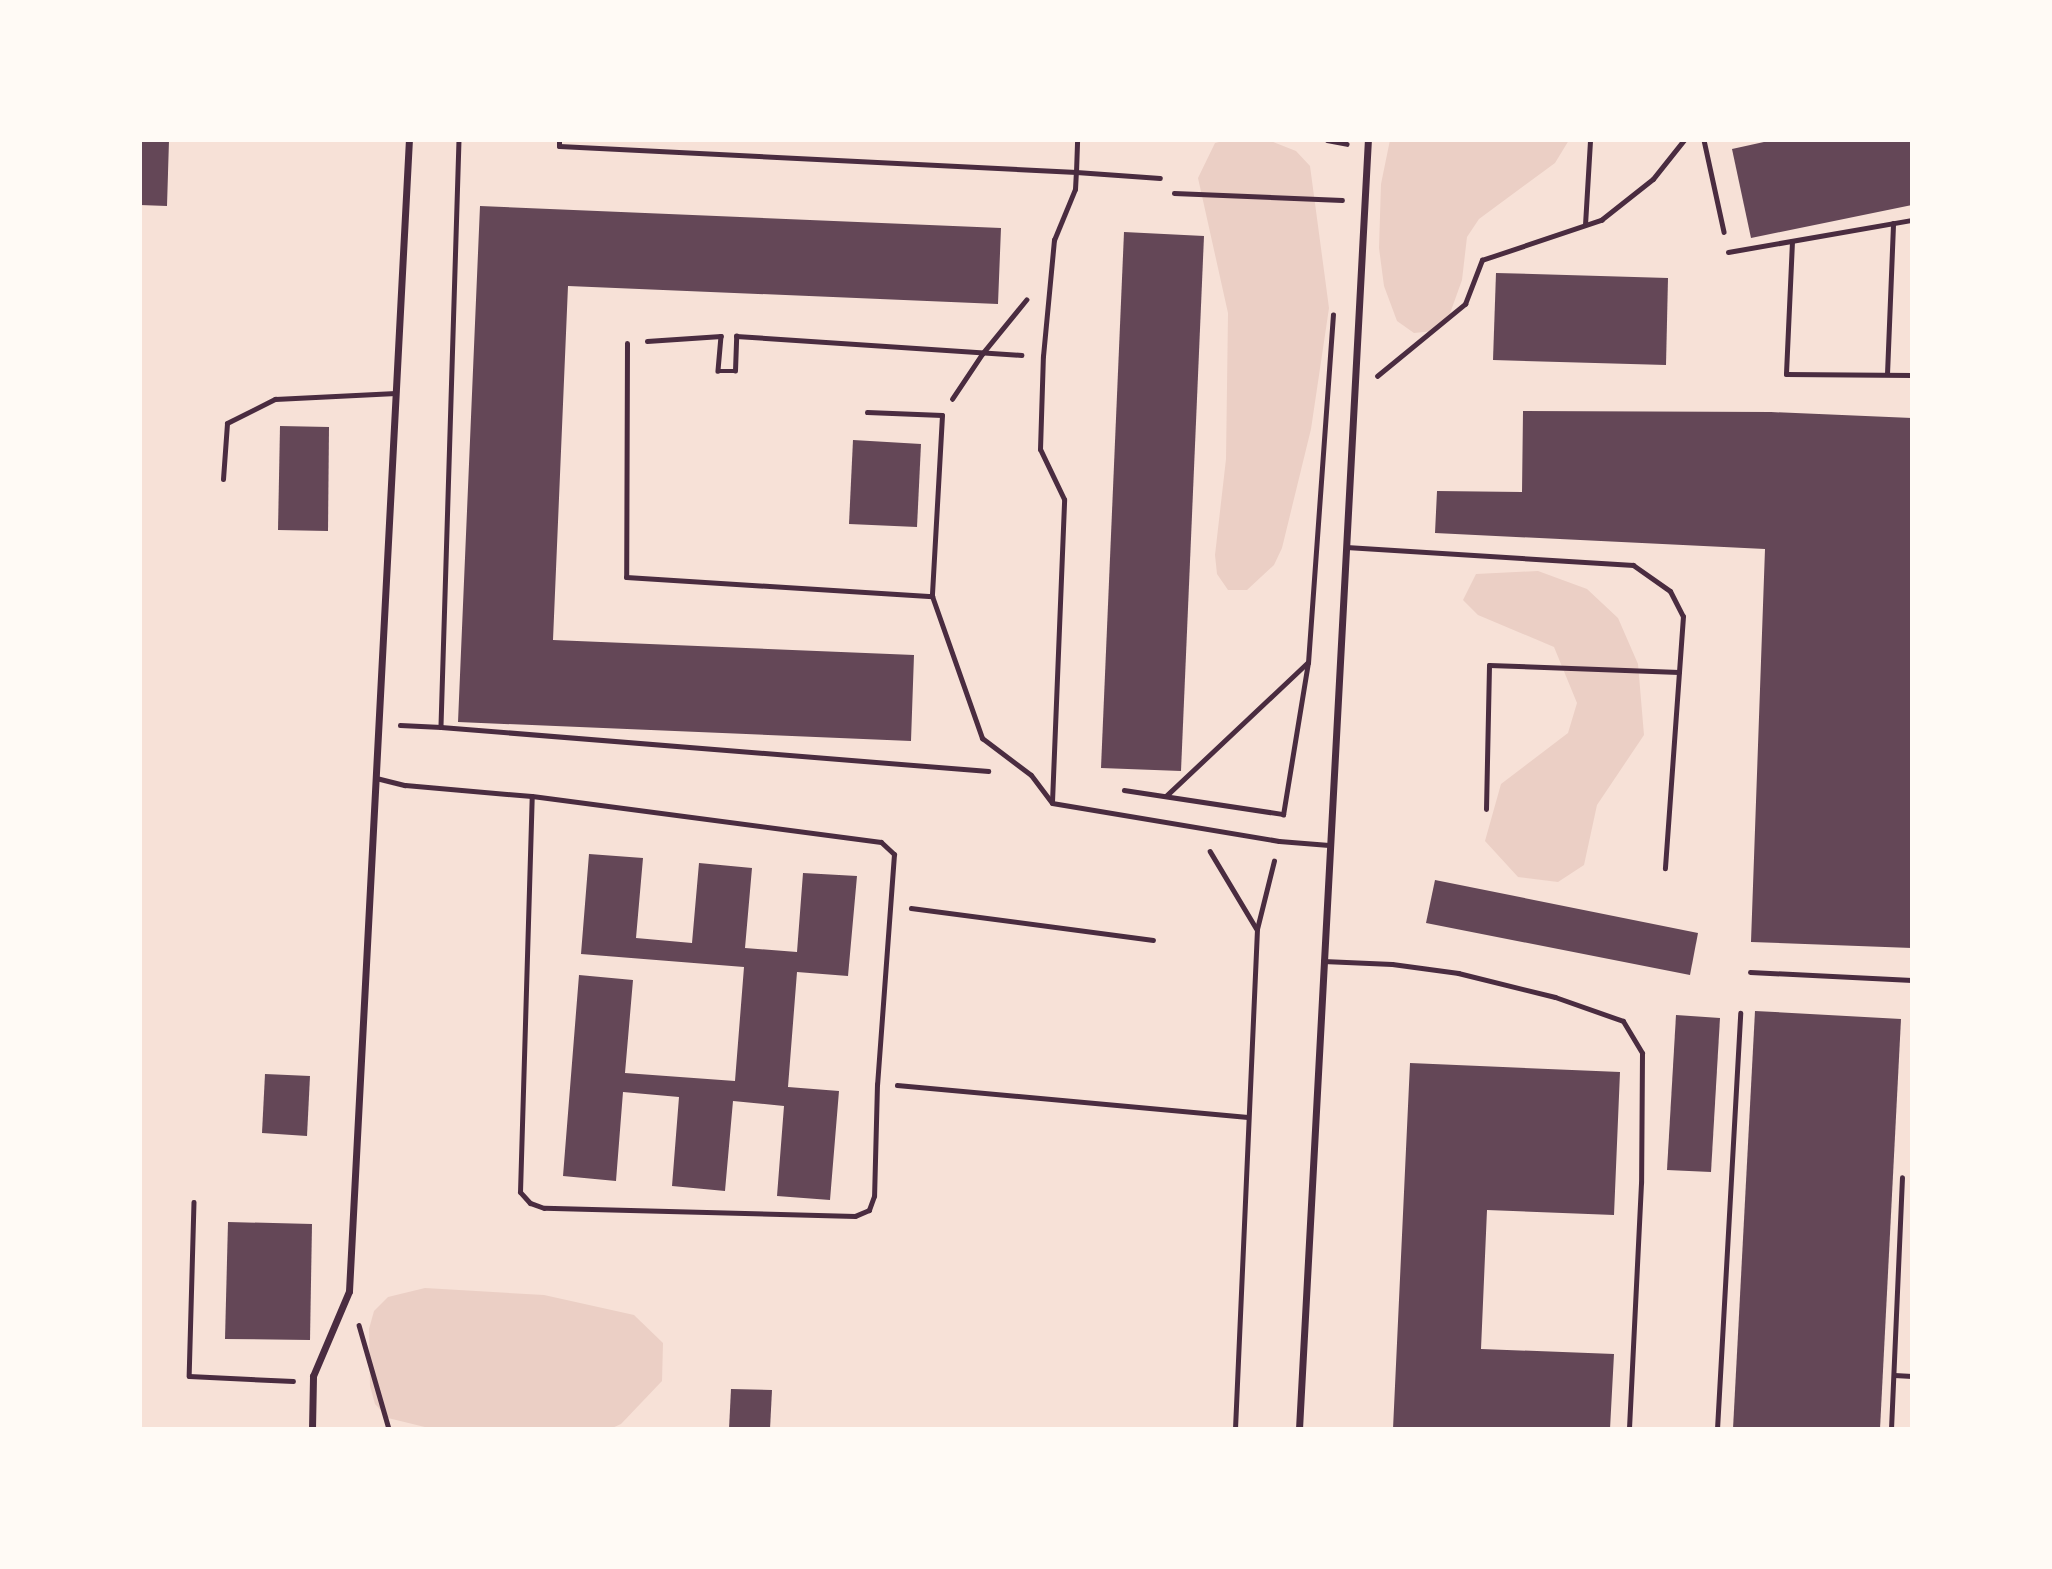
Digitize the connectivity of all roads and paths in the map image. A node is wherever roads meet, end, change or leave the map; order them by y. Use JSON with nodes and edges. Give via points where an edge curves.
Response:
{"nodes":[{"id":1,"x":409,"y":140,"type":"edge"},
{"id":2,"x":459,"y":140,"type":"edge"},
{"id":3,"x":559,"y":140,"type":"edge"},
{"id":4,"x":1076,"y":140,"type":"edge"},
{"id":5,"x":1346,"y":140,"type":"edge"},
{"id":6,"x":1368,"y":140,"type":"edge"},
{"id":7,"x":1590,"y":140,"type":"edge"},
{"id":8,"x":1684,"y":140,"type":"edge"},
{"id":9,"x":1704,"y":140,"type":"edge"},
{"id":10,"x":1345,"y":158,"type":"dead end"},
{"id":11,"x":1076,"y":172,"type":"junction"},
{"id":12,"x":1160,"y":178,"type":"dead end"},
{"id":13,"x":1343,"y":186,"type":"dead end"},
{"id":14,"x":1168,"y":193,"type":"dead end"},
{"id":15,"x":1342,"y":200,"type":"junction"},
{"id":16,"x":1340,"y":213,"type":"dead end"},
{"id":17,"x":1912,"y":220,"type":"edge"},
{"id":18,"x":1893,"y":223,"type":"junction"},
{"id":19,"x":1585,"y":225,"type":"junction"},
{"id":20,"x":1792,"y":241,"type":"junction"},
{"id":21,"x":1728,"y":252,"type":"joint"},
{"id":22,"x":1051,"y":269,"type":"junction"},
{"id":23,"x":1334,"y":309,"type":"dead end"},
{"id":24,"x":627,"y":343,"type":"joint"},
{"id":25,"x":982,"y":354,"type":"junction"},
{"id":26,"x":1043,"y":356,"type":"junction"},
{"id":27,"x":1888,"y":374,"type":"junction"},
{"id":28,"x":1912,"y":375,"type":"edge"},
{"id":29,"x":396,"y":393,"type":"junction"},
{"id":30,"x":1354,"y":394,"type":"junction"},
{"id":31,"x":867,"y":412,"type":"dead end"},
{"id":32,"x":942,"y":415,"type":"junction"},
{"id":33,"x":223,"y":479,"type":"dead end"},
{"id":34,"x":1346,"y":547,"type":"junction"},
{"id":35,"x":932,"y":596,"type":"junction"},
{"id":36,"x":1308,"y":663,"type":"junction"},
{"id":37,"x":1679,"y":672,"type":"junction"},
{"id":38,"x":379,"y":724,"type":"junction"},
{"id":39,"x":441,"y":727,"type":"junction"},
{"id":40,"x":990,"y":771,"type":"dead end"},
{"id":41,"x":376,"y":778,"type":"junction"},
{"id":42,"x":1116,"y":789,"type":"dead end"},
{"id":43,"x":1167,"y":795,"type":"junction"},
{"id":44,"x":532,"y":796,"type":"junction"},
{"id":45,"x":1052,"y":803,"type":"junction"},
{"id":46,"x":1486,"y":809,"type":"dead end"},
{"id":47,"x":1283,"y":814,"type":"junction"},
{"id":48,"x":1144,"y":817,"type":"junction"},
{"id":49,"x":1195,"y":826,"type":"junction"},
{"id":50,"x":1279,"y":841,"type":"junction"},
{"id":51,"x":1329,"y":845,"type":"junction"},
{"id":52,"x":1665,"y":868,"type":"dead end"},
{"id":53,"x":889,"y":905,"type":"junction"},
{"id":54,"x":1257,"y":929,"type":"junction"},
{"id":55,"x":1153,"y":940,"type":"dead end"},
{"id":56,"x":1323,"y":961,"type":"junction"},
{"id":57,"x":1750,"y":972,"type":"dead end"},
{"id":58,"x":1912,"y":980,"type":"edge"},
{"id":59,"x":1740,"y":1013,"type":"dead end"},
{"id":60,"x":877,"y":1084,"type":"junction"},
{"id":61,"x":1248,"y":1117,"type":"junction"},
{"id":62,"x":1902,"y":1177,"type":"dead end"},
{"id":63,"x":194,"y":1202,"type":"dead end"},
{"id":64,"x":349,"y":1291,"type":"junction"},
{"id":65,"x":1894,"y":1375,"type":"junction"},
{"id":66,"x":1912,"y":1376,"type":"edge"},
{"id":67,"x":313,"y":1382,"type":"junction"},
{"id":68,"x":312,"y":1429,"type":"edge"},
{"id":69,"x":388,"y":1429,"type":"edge"},
{"id":70,"x":1235,"y":1429,"type":"edge"},
{"id":71,"x":1299,"y":1429,"type":"edge"},
{"id":72,"x":1629,"y":1429,"type":"edge"},
{"id":73,"x":1717,"y":1429,"type":"edge"},
{"id":74,"x":1891,"y":1429,"type":"edge"}],
"edges":[{"from":1,"to":29,"type":"street"},
{"from":2,"to":39,"type":"path"},
{"from":3,"to":11,"type":"lane","via":[[559,146]]},
{"from":4,"to":11,"type":"lane"},
{"from":5,"to":10,"type":"path"},
{"from":6,"to":30,"type":"street"},
{"from":7,"to":19,"type":"path"},
{"from":8,"to":19,"type":"path","via":[[1653,179],[1601,220]]},
{"from":9,"to":21,"type":"path"},
{"from":11,"to":12,"type":"lane"},
{"from":11,"to":22,"type":"lane","via":[[1075,189],[1054,240]]},
{"from":13,"to":15,"type":"path"},
{"from":14,"to":15,"type":"path"},
{"from":15,"to":16,"type":"path"},
{"from":17,"to":18,"type":"lane"},
{"from":18,"to":20,"type":"lane"},
{"from":18,"to":27,"type":"lane"},
{"from":19,"to":30,"type":"path","via":[[1482,260],[1465,304]]},
{"from":20,"to":21,"type":"lane"},
{"from":20,"to":27,"type":"lane","via":[[1786,374]]},
{"from":22,"to":25,"type":"path"},
{"from":22,"to":26,"type":"lane"},
{"from":23,"to":36,"type":"path"},
{"from":24,"to":25,"type":"path","via":[[722,336],[718,371],[735,371],[736,336]]},
{"from":24,"to":35,"type":"lane","via":[[626,577]]},
{"from":25,"to":26,"type":"path"},
{"from":25,"to":32,"type":"path"},
{"from":26,"to":45,"type":"lane","via":[[1040,449],[1064,499]]},
{"from":27,"to":28,"type":"lane"},
{"from":29,"to":33,"type":"lane","via":[[275,399],[227,423]]},
{"from":29,"to":38,"type":"street"},
{"from":30,"to":34,"type":"street"},
{"from":31,"to":32,"type":"lane"},
{"from":32,"to":35,"type":"lane"},
{"from":34,"to":37,"type":"lane","via":[[1633,565],[1670,591],[1683,616]]},
{"from":34,"to":51,"type":"street"},
{"from":35,"to":45,"type":"lane","via":[[982,738],[1031,775]]},
{"from":36,"to":43,"type":"path"},
{"from":36,"to":47,"type":"path"},
{"from":37,"to":46,"type":"lane","via":[[1489,665]]},
{"from":37,"to":52,"type":"lane"},
{"from":38,"to":39,"type":"path"},
{"from":38,"to":41,"type":"street"},
{"from":39,"to":40,"type":"path"},
{"from":41,"to":44,"type":"lane","via":[[405,785]]},
{"from":41,"to":64,"type":"street"},
{"from":42,"to":43,"type":"path"},
{"from":43,"to":47,"type":"path"},
{"from":43,"to":48,"type":"path"},
{"from":43,"to":49,"type":"path"},
{"from":44,"to":53,"type":"lane","via":[[881,842],[894,854]]},
{"from":44,"to":60,"type":"lane","via":[[520,1192],[530,1203],[544,1208],[855,1216],[869,1210],[874,1196]]},
{"from":45,"to":48,"type":"lane"},
{"from":47,"to":50,"type":"path"},
{"from":48,"to":49,"type":"lane"},
{"from":49,"to":50,"type":"lane"},
{"from":49,"to":54,"type":"path"},
{"from":50,"to":51,"type":"lane"},
{"from":50,"to":54,"type":"path"},
{"from":51,"to":56,"type":"street"},
{"from":53,"to":55,"type":"path"},
{"from":53,"to":60,"type":"lane"},
{"from":54,"to":61,"type":"path"},
{"from":56,"to":71,"type":"street"},
{"from":56,"to":72,"type":"lane","via":[[1458,973],[1555,997],[1623,1021],[1642,1054]]},
{"from":57,"to":58,"type":"lane"},
{"from":59,"to":73,"type":"lane"},
{"from":60,"to":61,"type":"path"},
{"from":61,"to":70,"type":"path"},
{"from":62,"to":65,"type":"lane"},
{"from":63,"to":67,"type":"path","via":[[189,1376]]},
{"from":64,"to":67,"type":"street"},
{"from":64,"to":69,"type":"path"},
{"from":65,"to":66,"type":"lane"},
{"from":65,"to":74,"type":"lane"},
{"from":67,"to":68,"type":"street"}]}
